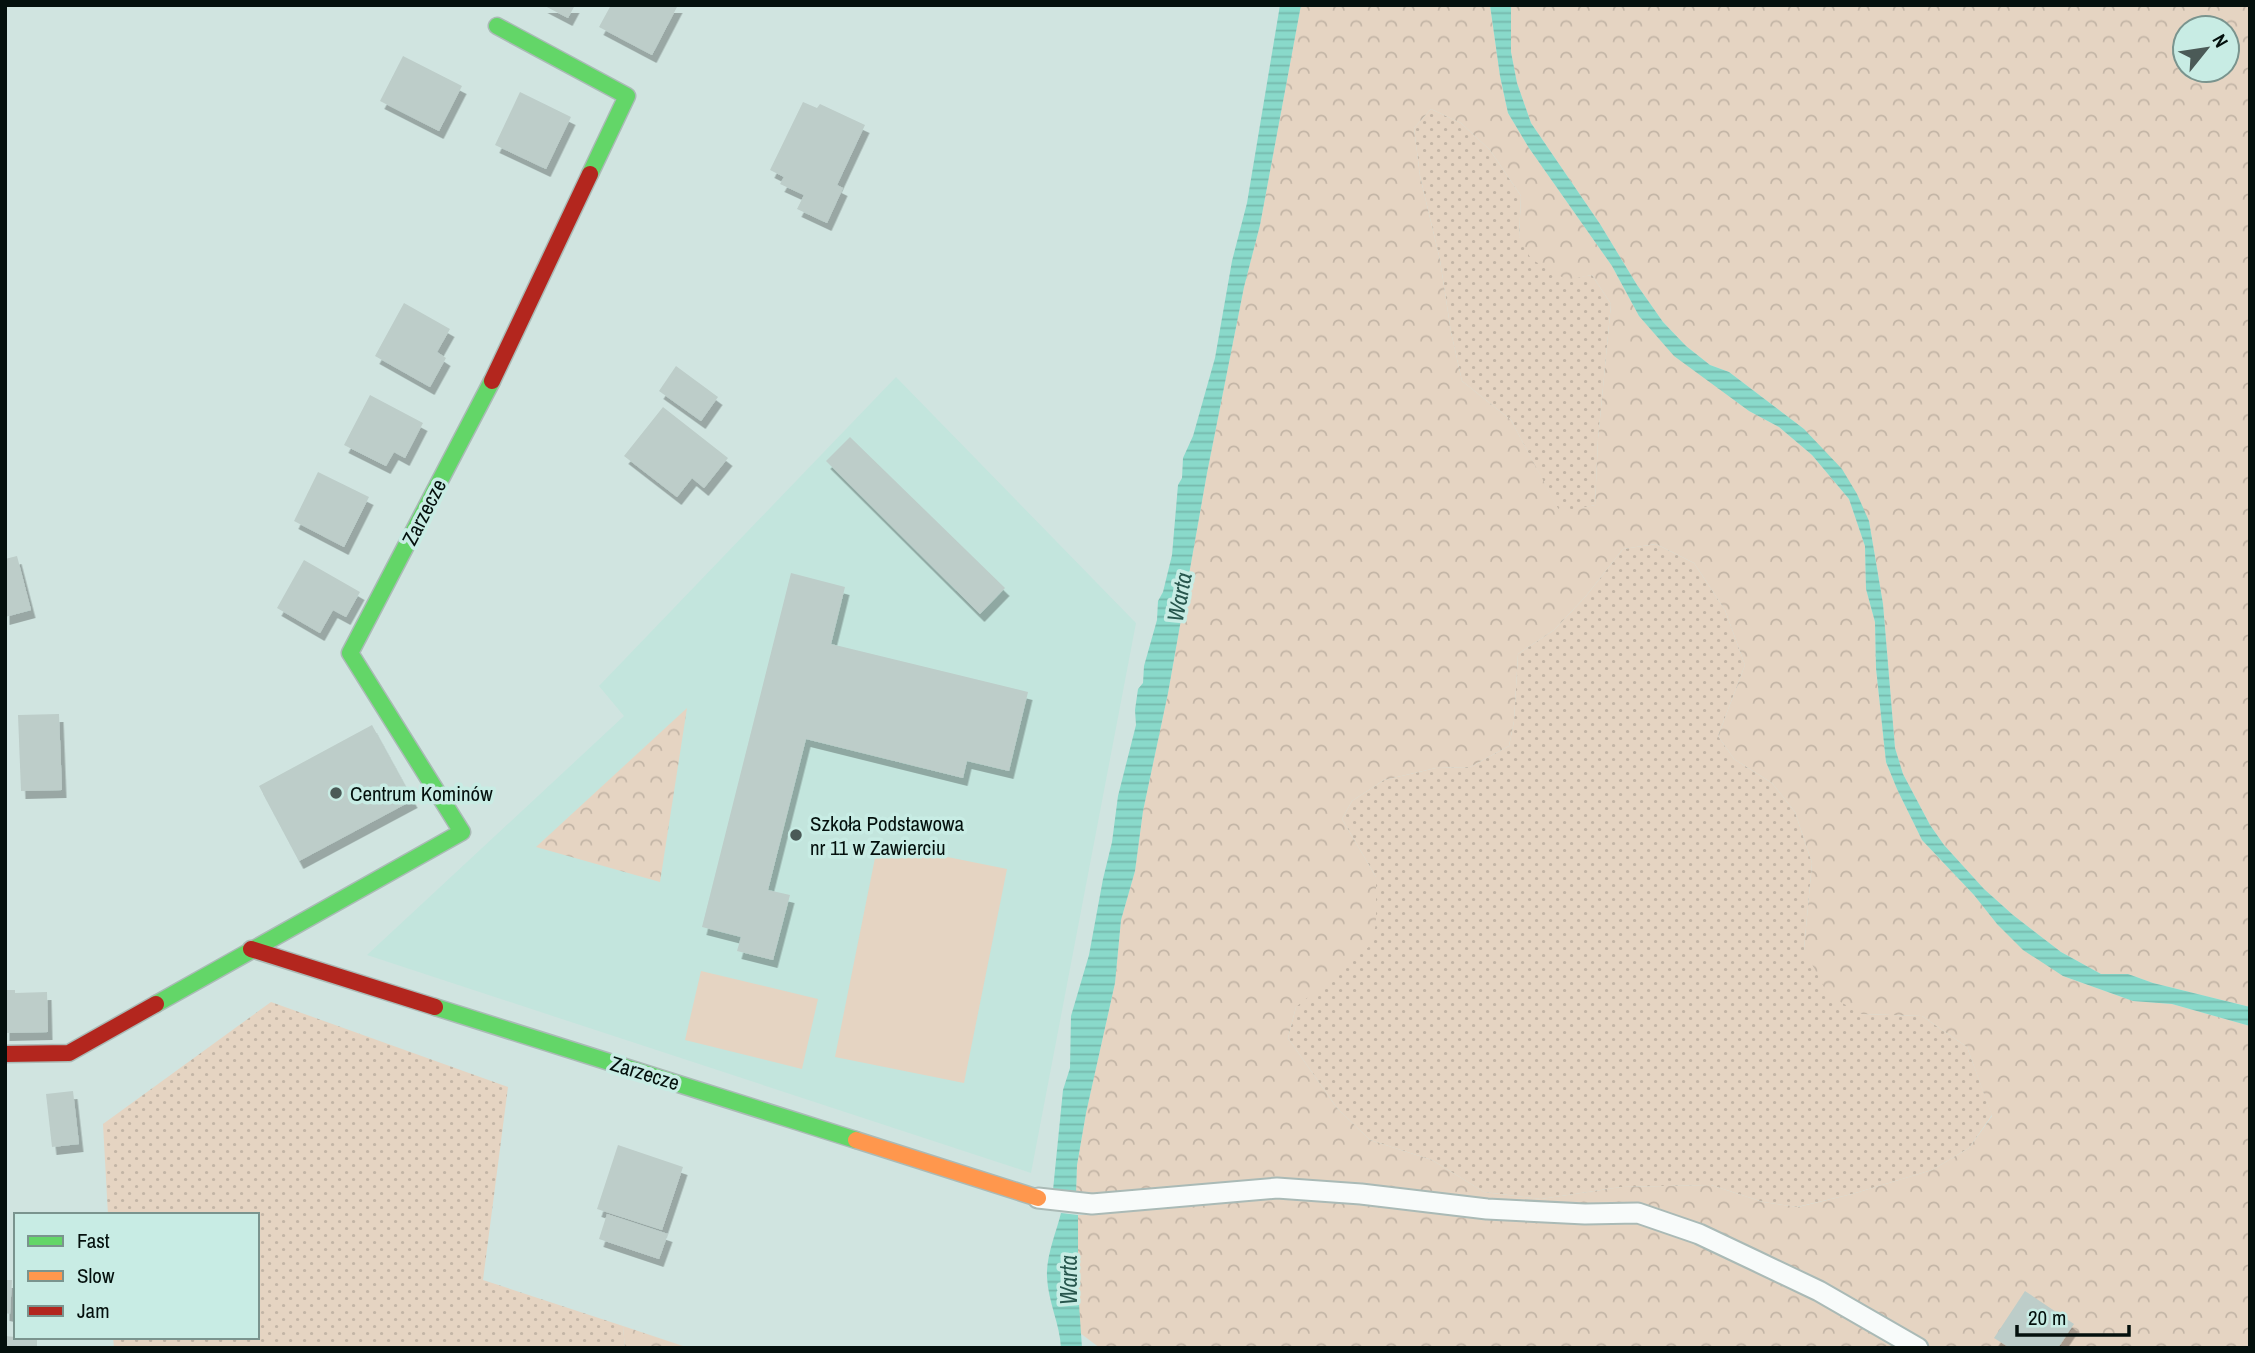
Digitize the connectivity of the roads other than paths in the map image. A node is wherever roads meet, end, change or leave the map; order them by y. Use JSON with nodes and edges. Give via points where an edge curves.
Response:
{"nodes":[{"id":1,"x":497,"y":26,"type":"dead end"},
{"id":2,"x":251,"y":949,"type":"junction"},
{"id":3,"x":5,"y":1054,"type":"edge"},
{"id":4,"x":1038,"y":1198,"type":"joint"},
{"id":5,"x":1918,"y":1348,"type":"edge"}],
"edges":[{"from":1,"to":2,"type":"street","name":"Zarzecze","via":[[626,96],[492,380],[350,653],[462,832]]},
{"from":2,"to":3,"type":"street","name":"Zarzecze","via":[[69,1053]]},
{"from":2,"to":4,"type":"street","name":"Zarzecze"},
{"from":4,"to":5,"type":"lane","via":[[1092,1204],[1277,1188],[1487,1209],[1638,1213],[1699,1234],[1806,1285]]}]}
